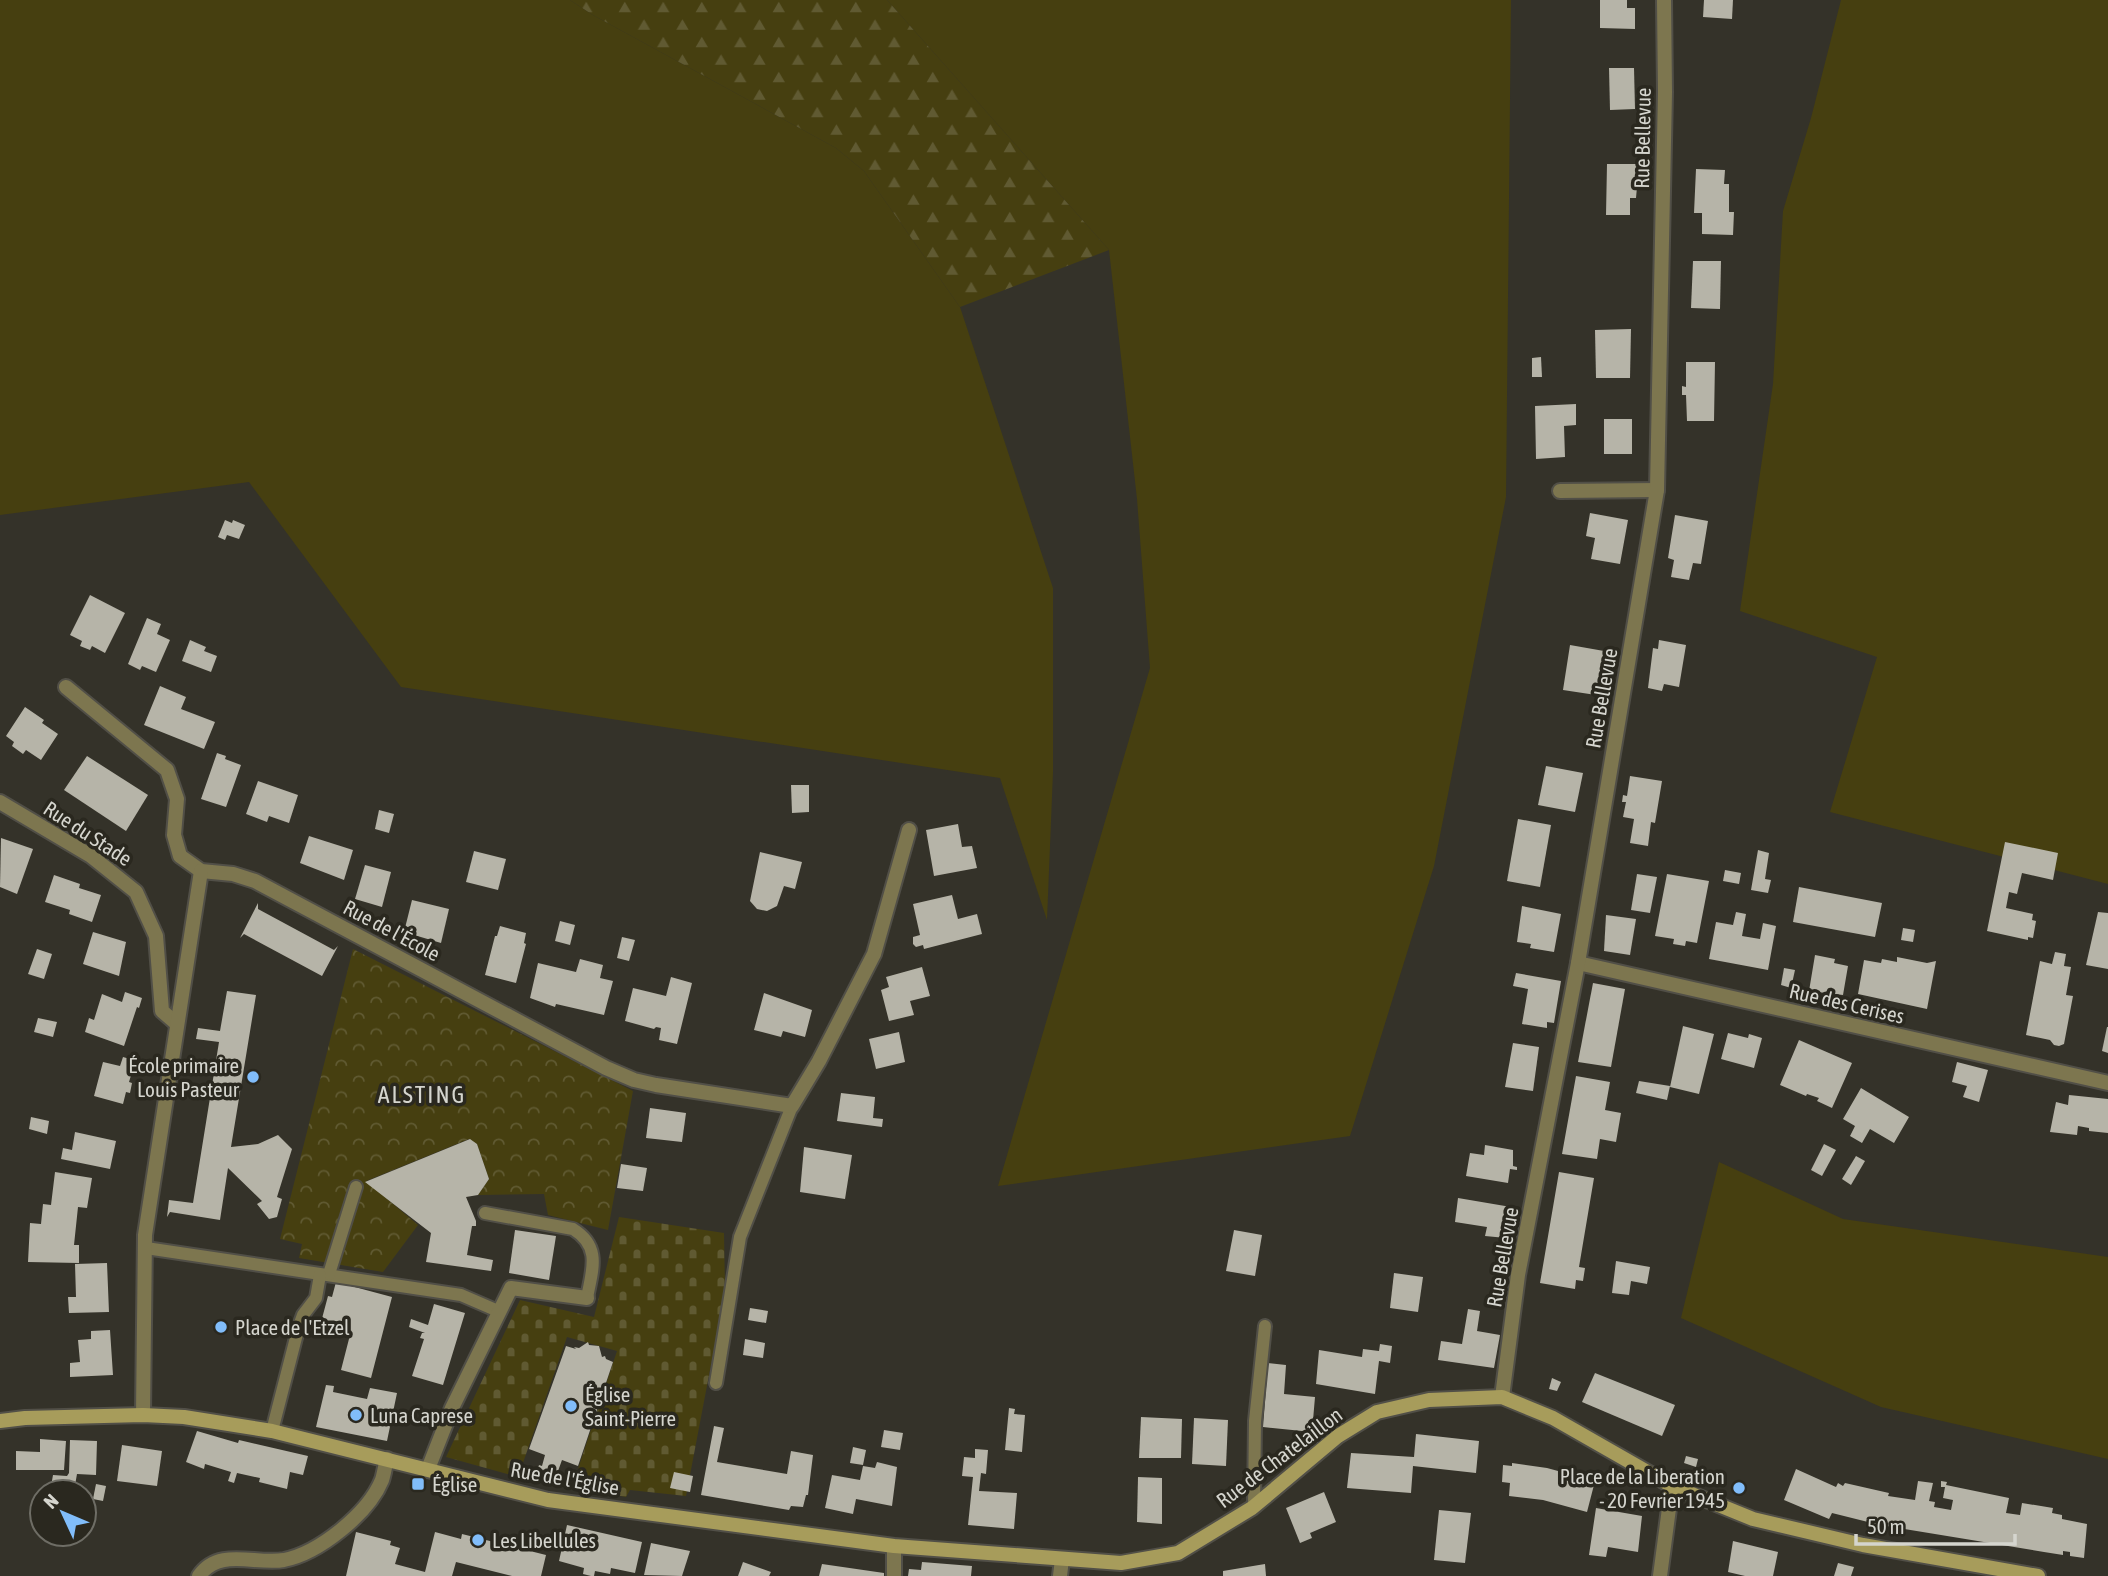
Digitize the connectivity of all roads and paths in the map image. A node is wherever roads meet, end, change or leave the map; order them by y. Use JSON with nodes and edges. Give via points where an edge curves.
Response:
{"nodes":[{"id":1,"x":1664,"y":0,"type":"edge"},
{"id":2,"x":1657,"y":490,"type":"junction"},
{"id":3,"x":1560,"y":491,"type":"dead end"},
{"id":4,"x":66,"y":687,"type":"dead end"},
{"id":5,"x":0,"y":802,"type":"edge"},
{"id":6,"x":909,"y":830,"type":"dead end"},
{"id":7,"x":201,"y":871,"type":"junction"},
{"id":8,"x":1578,"y":963,"type":"junction"},
{"id":9,"x":177,"y":1024,"type":"junction"},
{"id":10,"x":2108,"y":1083,"type":"edge"},
{"id":11,"x":792,"y":1106,"type":"junction"},
{"id":12,"x":356,"y":1188,"type":"dead end"},
{"id":13,"x":485,"y":1213,"type":"dead end"},
{"id":14,"x":146,"y":1248,"type":"junction"},
{"id":15,"x":324,"y":1274,"type":"junction"},
{"id":16,"x":587,"y":1298,"type":"joint"},
{"id":17,"x":498,"y":1311,"type":"junction"},
{"id":18,"x":1265,"y":1326,"type":"dead end"},
{"id":19,"x":716,"y":1383,"type":"dead end"},
{"id":20,"x":1502,"y":1396,"type":"junction"},
{"id":21,"x":144,"y":1415,"type":"junction"},
{"id":22,"x":0,"y":1421,"type":"edge"},
{"id":23,"x":272,"y":1431,"type":"junction"},
{"id":24,"x":387,"y":1460,"type":"junction"},
{"id":25,"x":428,"y":1469,"type":"junction"},
{"id":26,"x":1672,"y":1486,"type":"junction"},
{"id":27,"x":1254,"y":1506,"type":"junction"},
{"id":28,"x":894,"y":1546,"type":"junction"},
{"id":29,"x":1062,"y":1559,"type":"junction"},
{"id":30,"x":199,"y":1576,"type":"edge"},
{"id":31,"x":894,"y":1576,"type":"edge"},
{"id":32,"x":1060,"y":1576,"type":"edge"},
{"id":33,"x":1660,"y":1576,"type":"edge"},
{"id":34,"x":2038,"y":1576,"type":"edge"}],
"edges":[{"from":1,"to":2,"type":"street","name":"Rue Bellevue"},
{"from":2,"to":3,"type":"street"},
{"from":2,"to":8,"type":"street","name":"Rue Bellevue"},
{"from":4,"to":7,"type":"street","via":[[167,770],[177,799],[174,835],[180,856]]},
{"from":5,"to":9,"type":"street","name":"Rue du Stade","via":[[91,856],[136,892],[156,936],[162,1011]]},
{"from":6,"to":11,"type":"street","via":[[874,954]]},
{"from":7,"to":9,"type":"street"},
{"from":7,"to":11,"type":"street","name":"Rue de l'École","via":[[255,881],[634,1080]]},
{"from":8,"to":10,"type":"street","name":"Rue des Cerises"},
{"from":8,"to":20,"type":"street","name":"Rue Bellevue","via":[[1518,1275]]},
{"from":9,"to":14,"type":"street"},
{"from":11,"to":19,"type":"lane","via":[[740,1237]]},
{"from":12,"to":15,"type":"lane"},
{"from":13,"to":16,"type":"lane","via":[[573,1229],[583,1235],[594,1257]]},
{"from":14,"to":15,"type":"lane"},
{"from":14,"to":21,"type":"street"},
{"from":15,"to":17,"type":"lane","via":[[461,1295]]},
{"from":15,"to":23,"type":"lane","via":[[299,1326]]},
{"from":16,"to":17,"type":"street","via":[[511,1288]]},
{"from":17,"to":25,"type":"street"},
{"from":18,"to":27,"type":"lane","via":[[1255,1421]]},
{"from":20,"to":26,"type":"main road","name":"Rue de Chatelaillon","via":[[1553,1418]]},
{"from":20,"to":27,"type":"main road","name":"Rue de Chatelaillon","via":[[1429,1400],[1377,1412],[1338,1436]]},
{"from":21,"to":22,"type":"main road","name":"Rue de l'Église"},
{"from":21,"to":23,"type":"main road","name":"Rue de l'Église"},
{"from":23,"to":24,"type":"main road","name":"Rue de l'Église"},
{"from":24,"to":25,"type":"main road","name":"Rue de l'Église"},
{"from":24,"to":30,"type":"street","via":[[382,1480],[366,1505],[321,1544],[284,1560],[224,1559]]},
{"from":25,"to":28,"type":"main road","name":"Rue de l'Église","via":[[548,1500]]},
{"from":26,"to":33,"type":"street"},
{"from":26,"to":34,"type":"main road","name":"Rue de Chatelaillon","via":[[1753,1519],[1863,1545]]},
{"from":27,"to":29,"type":"main road","name":"Rue de Chatelaillon","via":[[1178,1553],[1121,1563]]},
{"from":28,"to":29,"type":"main road","name":"Rue de Chatelaillon"},
{"from":28,"to":31,"type":"street"},
{"from":29,"to":32,"type":"street"}]}
